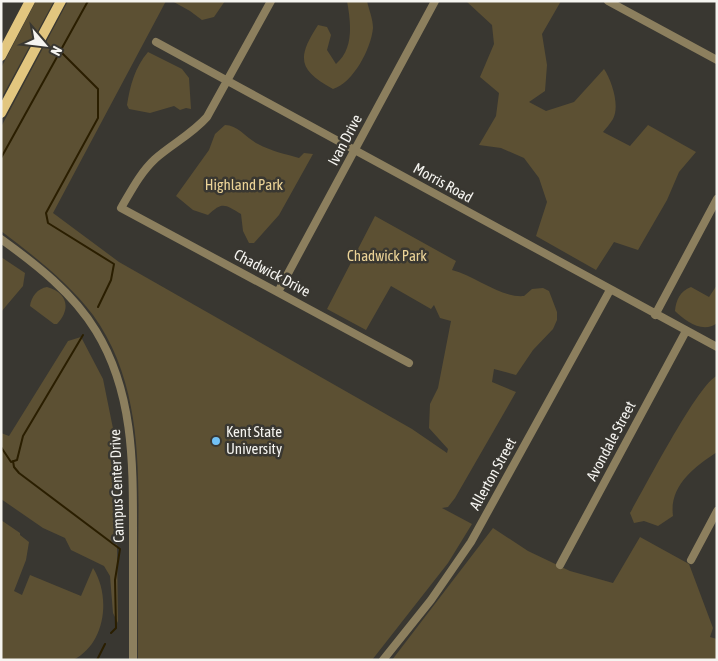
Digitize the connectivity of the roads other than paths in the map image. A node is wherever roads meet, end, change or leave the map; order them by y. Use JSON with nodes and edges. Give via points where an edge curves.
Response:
{"nodes":[{"id":1,"x":30,"y":1,"type":"edge"},
{"id":2,"x":61,"y":1,"type":"edge"},
{"id":3,"x":271,"y":1,"type":"edge"},
{"id":4,"x":435,"y":1,"type":"edge"},
{"id":5,"x":608,"y":1,"type":"edge"},
{"id":6,"x":156,"y":42,"type":"dead end"},
{"id":7,"x":1,"y":56,"type":"edge"},
{"id":8,"x":717,"y":60,"type":"edge"},
{"id":9,"x":228,"y":81,"type":"junction"},
{"id":10,"x":1,"y":113,"type":"edge"},
{"id":11,"x":356,"y":150,"type":"junction"},
{"id":12,"x":717,"y":199,"type":"edge"},
{"id":13,"x":1,"y":239,"type":"edge"},
{"id":14,"x":610,"y":290,"type":"junction"},
{"id":15,"x":278,"y":292,"type":"junction"},
{"id":16,"x":655,"y":315,"type":"junction"},
{"id":17,"x":686,"y":331,"type":"junction"},
{"id":18,"x":717,"y":347,"type":"edge"},
{"id":19,"x":409,"y":363,"type":"dead end"},
{"id":20,"x":717,"y":511,"type":"edge"},
{"id":21,"x":690,"y":560,"type":"dead end"},
{"id":22,"x":560,"y":565,"type":"dead end"},
{"id":23,"x":133,"y":660,"type":"edge"},
{"id":24,"x":383,"y":660,"type":"edge"}],
"edges":[{"from":1,"to":7,"type":"main road"},
{"from":2,"to":10,"type":"main road"},
{"from":3,"to":9,"type":"street"},
{"from":4,"to":11,"type":"street","name":"Ivan Drive"},
{"from":5,"to":8,"type":"street"},
{"from":6,"to":9,"type":"street","name":"Morris Road"},
{"from":9,"to":11,"type":"street","name":"Morris Road"},
{"from":9,"to":15,"type":"street","name":"Chadwick Drive","via":[[207,117],[193,132],[149,165],[122,208]]},
{"from":11,"to":14,"type":"street","name":"Morris Road"},
{"from":11,"to":15,"type":"street","name":"Ivan Drive"},
{"from":12,"to":16,"type":"street"},
{"from":13,"to":23,"type":"street","name":"Campus Center Drive","via":[[46,273],[78,305],[105,346],[122,388],[132,459]]},
{"from":14,"to":16,"type":"street","name":"Morris Road"},
{"from":14,"to":24,"type":"street","name":"Allerton Street","via":[[471,542],[431,600]]},
{"from":15,"to":19,"type":"street","name":"Chadwick Drive"},
{"from":16,"to":17,"type":"street","name":"Morris Road"},
{"from":17,"to":18,"type":"street","name":"Morris Road"},
{"from":17,"to":22,"type":"street","name":"Avondale Street"},
{"from":20,"to":21,"type":"street"}]}
